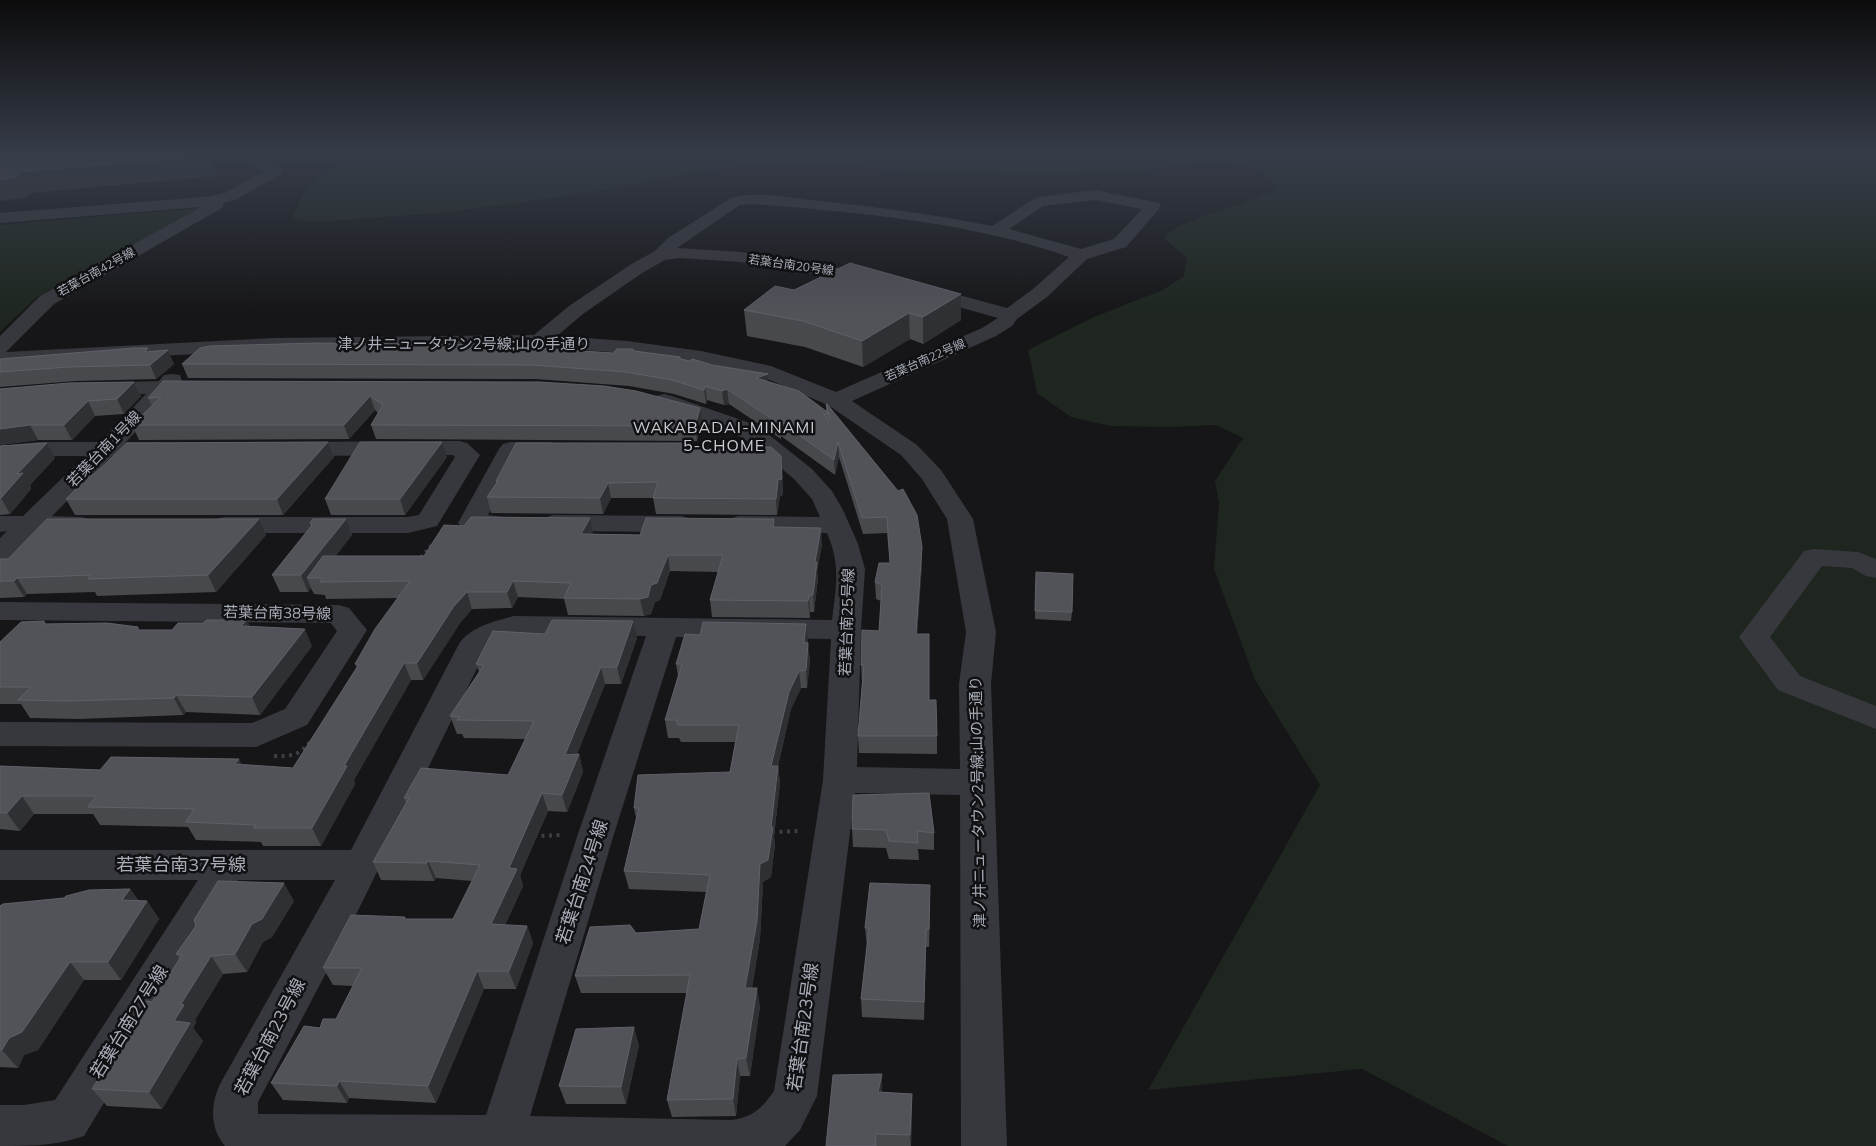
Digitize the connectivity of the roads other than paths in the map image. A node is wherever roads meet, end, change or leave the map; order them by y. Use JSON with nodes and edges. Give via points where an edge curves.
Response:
{"nodes":[{"id":1,"x":121,"y":208,"type":"edge"},
{"id":2,"x":211,"y":208,"type":"edge"},
{"id":3,"x":725,"y":208,"type":"edge"},
{"id":4,"x":857,"y":208,"type":"edge"},
{"id":5,"x":1029,"y":208,"type":"edge"},
{"id":6,"x":1151,"y":208,"type":"edge"},
{"id":7,"x":0,"y":218,"type":"edge"},
{"id":8,"x":995,"y":231,"type":"junction"},
{"id":9,"x":661,"y":254,"type":"junction"},
{"id":10,"x":1081,"y":255,"type":"junction"},
{"id":11,"x":888,"y":282,"type":"edge"},
{"id":12,"x":906,"y":287,"type":"edge"},
{"id":13,"x":1010,"y":315,"type":"junction"},
{"id":14,"x":539,"y":342,"type":"junction"},
{"id":15,"x":210,"y":346,"type":"junction"},
{"id":16,"x":0,"y":347,"type":"edge"},
{"id":17,"x":0,"y":358,"type":"edge"},
{"id":18,"x":213,"y":387,"type":"edge"},
{"id":19,"x":163,"y":388,"type":"junction"},
{"id":20,"x":76,"y":389,"type":"edge"},
{"id":21,"x":643,"y":396,"type":"edge"},
{"id":22,"x":836,"y":400,"type":"junction"},
{"id":23,"x":106,"y":449,"type":"junction"},
{"id":24,"x":175,"y":449,"type":"edge"},
{"id":25,"x":273,"y":449,"type":"edge"},
{"id":26,"x":570,"y":449,"type":"edge"},
{"id":27,"x":736,"y":450,"type":"edge"},
{"id":28,"x":775,"y":450,"type":"junction"},
{"id":29,"x":0,"y":453,"type":"edge"},
{"id":30,"x":30,"y":522,"type":"junction"},
{"id":31,"x":0,"y":524,"type":"edge"},
{"id":32,"x":104,"y":525,"type":"edge"},
{"id":33,"x":202,"y":525,"type":"edge"},
{"id":34,"x":836,"y":525,"type":"junction"},
{"id":35,"x":0,"y":553,"type":"edge"},
{"id":36,"x":1876,"y":570,"type":"edge"},
{"id":37,"x":0,"y":611,"type":"edge"},
{"id":38,"x":664,"y":627,"type":"junction"},
{"id":39,"x":846,"y":630,"type":"junction"},
{"id":40,"x":1876,"y":718,"type":"edge"},
{"id":41,"x":0,"y":734,"type":"edge"},
{"id":42,"x":840,"y":780,"type":"junction"},
{"id":43,"x":977,"y":782,"type":"junction"},
{"id":44,"x":0,"y":865,"type":"edge"},
{"id":45,"x":362,"y":865,"type":"junction"},
{"id":46,"x":227,"y":866,"type":"junction"},
{"id":47,"x":0,"y":1128,"type":"edge"},
{"id":48,"x":60,"y":1133,"type":"edge"},
{"id":49,"x":501,"y":1138,"type":"junction"},
{"id":50,"x":984,"y":1146,"type":"edge"}],
"edges":[{"from":1,"to":7,"type":"street"},
{"from":2,"to":16,"type":"street","name":"若葉台南42号線","via":[[47,300]]},
{"from":3,"to":9,"type":"street","name":"若葉台南20号線"},
{"from":4,"to":8,"type":"street","name":"若葉台南20号線"},
{"from":5,"to":8,"type":"street"},
{"from":6,"to":10,"type":"street","via":[[1120,243]]},
{"from":8,"to":10,"type":"street","name":"若葉台南20号線"},
{"from":9,"to":11,"type":"street","name":"若葉台南20号線","via":[[751,258]]},
{"from":9,"to":14,"type":"street","name":"若葉台南20号線","via":[[576,310]]},
{"from":10,"to":13,"type":"street"},
{"from":12,"to":13,"type":"street"},
{"from":13,"to":22,"type":"street","name":"若葉台南22号線","via":[[989,332]]},
{"from":14,"to":15,"type":"street","name":"津ノ井ニュータウン2号線;山の手通り"},
{"from":14,"to":22,"type":"street","name":"津ノ井ニュータウン2号線;山の手通り","via":[[627,347],[710,359],[764,370]]},
{"from":15,"to":17,"type":"street","name":"津ノ井ニュータウン2号線;山の手通り"},
{"from":15,"to":19,"type":"street","name":"若葉台南1号線"},
{"from":18,"to":19,"type":"street"},
{"from":19,"to":20,"type":"street"},
{"from":19,"to":23,"type":"street","name":"若葉台南1号線"},
{"from":21,"to":28,"type":"street","name":"若葉台南25号線","via":[[680,405],[742,428]]},
{"from":22,"to":43,"type":"street","name":"津ノ井ニュータウン2号線;山の手通り","via":[[909,450],[932,475],[960,518],[981,632],[976,684]]},
{"from":23,"to":24,"type":"street"},
{"from":23,"to":29,"type":"street"},
{"from":23,"to":30,"type":"street","name":"若葉台南1号線"},
{"from":25,"to":33,"type":"street","via":[[459,448],[468,455],[428,521],[408,525]]},
{"from":26,"to":34,"type":"street","via":[[511,449],[471,523]]},
{"from":27,"to":28,"type":"street"},
{"from":28,"to":34,"type":"street","name":"若葉台南25号線","via":[[823,496]]},
{"from":30,"to":31,"type":"street"},
{"from":30,"to":32,"type":"street"},
{"from":30,"to":35,"type":"street","name":"若葉台南1号線"},
{"from":34,"to":39,"type":"street","name":"若葉台南25号線","via":[[851,569]]},
{"from":36,"to":40,"type":"street","via":[[1858,560],[1814,556],[1790,593],[1754,637],[1789,683]]},
{"from":37,"to":41,"type":"street","name":"若葉台南38号線","via":[[339,614],[352,630],[296,717],[256,736]]},
{"from":38,"to":39,"type":"street","name":"若葉台南23号線"},
{"from":38,"to":45,"type":"street","name":"若葉台南23号線","via":[[514,624],[474,644]]},
{"from":38,"to":49,"type":"street","name":"若葉台南24号線"},
{"from":39,"to":42,"type":"street","name":"若葉台南25号線"},
{"from":42,"to":43,"type":"street"},
{"from":42,"to":49,"type":"street","name":"若葉台南23号線","via":[[795,1096],[778,1124],[746,1142],[732,1143]]},
{"from":43,"to":50,"type":"street","name":"津ノ井ニュータウン2号線;山の手通り"},
{"from":44,"to":46,"type":"street","name":"若葉台南37号線"},
{"from":45,"to":46,"type":"street","name":"若葉台南37号線"},
{"from":45,"to":49,"type":"street","name":"若葉台南23号線","via":[[236,1099],[234,1114],[237,1126],[245,1135],[262,1138]]},
{"from":46,"to":48,"type":"street","name":"若葉台南27号線"},
{"from":47,"to":48,"type":"street","name":"若葉台南27号線"}]}
